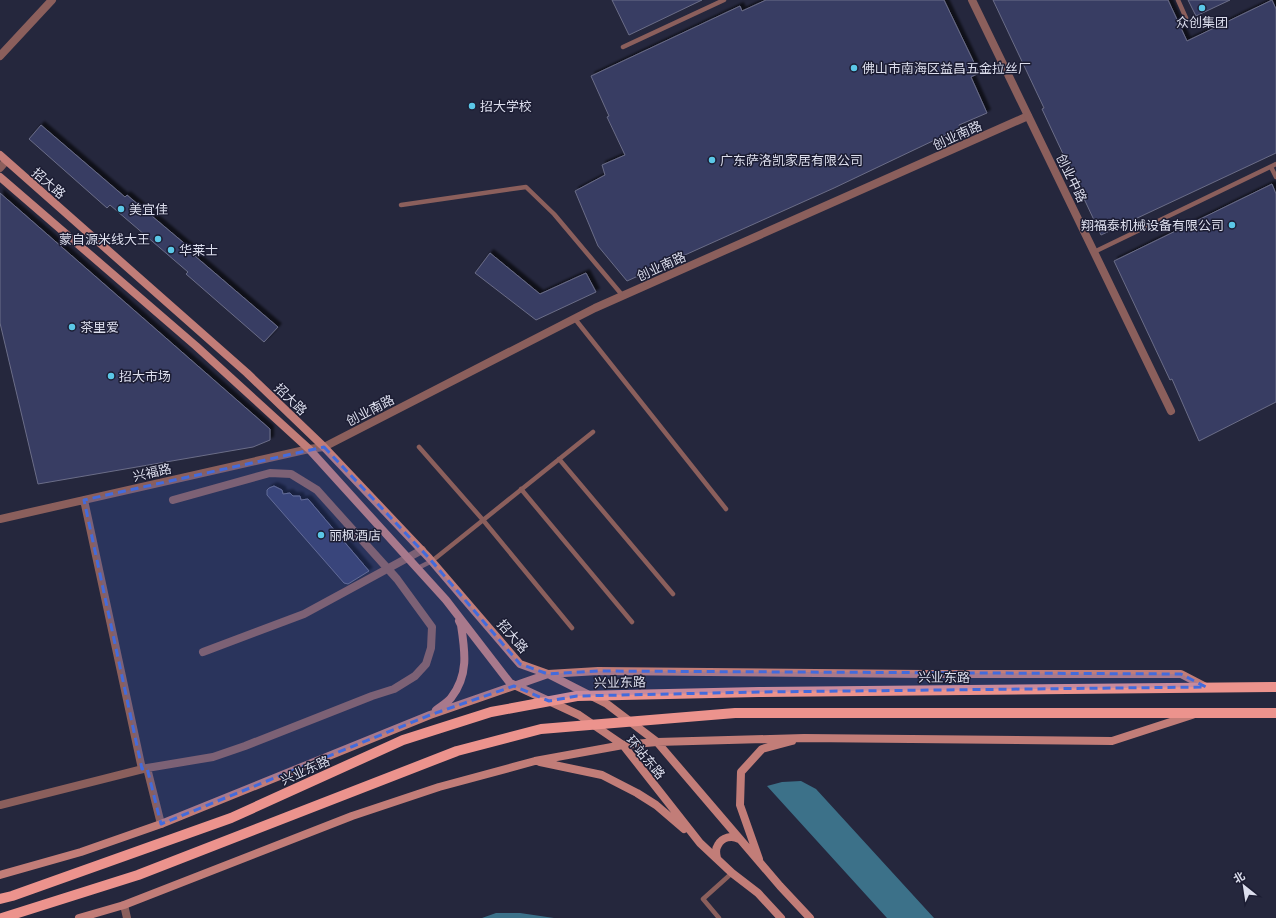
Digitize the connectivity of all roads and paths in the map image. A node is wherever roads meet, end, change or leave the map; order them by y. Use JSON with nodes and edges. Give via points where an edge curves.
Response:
{"nodes":[{"id":1,"x":52,"y":0,"type":"edge"},
{"id":2,"x":724,"y":0,"type":"edge"},
{"id":3,"x":972,"y":0,"type":"edge"},
{"id":4,"x":1178,"y":0,"type":"edge"},
{"id":5,"x":1186,"y":18,"type":"dead end"},
{"id":6,"x":623,"y":47,"type":"dead end"},
{"id":7,"x":0,"y":56,"type":"edge"},
{"id":8,"x":1028,"y":116,"type":"junction"},
{"id":9,"x":2,"y":162,"type":"edge"},
{"id":10,"x":1274,"y":166,"type":"edge"},
{"id":11,"x":0,"y":177,"type":"edge"},
{"id":12,"x":1276,"y":177,"type":"edge"},
{"id":13,"x":402,"y":205,"type":"dead end"},
{"id":14,"x":1094,"y":252,"type":"junction"},
{"id":15,"x":623,"y":296,"type":"junction"},
{"id":16,"x":575,"y":319,"type":"junction"},
{"id":17,"x":1171,"y":411,"type":"dead end"},
{"id":18,"x":593,"y":432,"type":"dead end"},
{"id":19,"x":324,"y":447,"type":"junction"},
{"id":20,"x":418,"y":447,"type":"dead end"},
{"id":21,"x":309,"y":448,"type":"junction"},
{"id":22,"x":559,"y":459,"type":"junction"},
{"id":23,"x":521,"y":489,"type":"junction"},
{"id":24,"x":84,"y":500,"type":"junction"},
{"id":25,"x":172,"y":500,"type":"dead end"},
{"id":26,"x":726,"y":509,"type":"dead end"},
{"id":27,"x":0,"y":519,"type":"edge"},
{"id":28,"x":483,"y":520,"type":"junction"},
{"id":29,"x":422,"y":550,"type":"junction"},
{"id":30,"x":408,"y":558,"type":"junction"},
{"id":31,"x":432,"y":561,"type":"junction"},
{"id":32,"x":418,"y":568,"type":"junction"},
{"id":33,"x":388,"y":569,"type":"junction"},
{"id":34,"x":673,"y":594,"type":"dead end"},
{"id":35,"x":446,"y":600,"type":"junction"},
{"id":36,"x":632,"y":622,"type":"dead end"},
{"id":37,"x":572,"y":628,"type":"dead end"},
{"id":38,"x":203,"y":652,"type":"dead end"},
{"id":39,"x":548,"y":674,"type":"junction"},
{"id":40,"x":514,"y":686,"type":"junction"},
{"id":41,"x":1206,"y":687,"type":"junction"},
{"id":42,"x":1276,"y":687,"type":"edge"},
{"id":43,"x":1276,"y":712,"type":"edge"},
{"id":44,"x":1197,"y":713,"type":"junction"},
{"id":45,"x":430,"y":715,"type":"junction"},
{"id":46,"x":804,"y":738,"type":"junction"},
{"id":47,"x":657,"y":742,"type":"junction"},
{"id":48,"x":623,"y":745,"type":"junction"},
{"id":49,"x":535,"y":761,"type":"junction"},
{"id":50,"x":145,"y":769,"type":"junction"},
{"id":51,"x":0,"y":805,"type":"edge"},
{"id":52,"x":161,"y":824,"type":"junction"},
{"id":53,"x":740,"y":839,"type":"junction"},
{"id":54,"x":700,"y":843,"type":"junction"},
{"id":55,"x":717,"y":858,"type":"junction"},
{"id":56,"x":762,"y":865,"type":"junction"},
{"id":57,"x":732,"y":873,"type":"junction"},
{"id":58,"x":0,"y":875,"type":"edge"},
{"id":59,"x":0,"y":899,"type":"edge"},
{"id":60,"x":124,"y":905,"type":"junction"},
{"id":61,"x":2,"y":918,"type":"edge"},
{"id":62,"x":79,"y":918,"type":"edge"},
{"id":63,"x":127,"y":918,"type":"edge"},
{"id":64,"x":719,"y":918,"type":"edge"},
{"id":65,"x":781,"y":918,"type":"edge"},
{"id":66,"x":810,"y":918,"type":"edge"}],
"edges":[{"from":1,"to":7,"type":"street"},
{"from":2,"to":6,"type":"lane"},
{"from":3,"to":8,"type":"street","name":"创业中路"},
{"from":4,"to":5,"type":"lane"},
{"from":8,"to":14,"type":"street","name":"创业中路"},
{"from":8,"to":15,"type":"street","name":"创业南路"},
{"from":9,"to":19,"type":"main road","name":"招大路","via":[[247,373]]},
{"from":10,"to":12,"type":"lane"},
{"from":10,"to":14,"type":"lane"},
{"from":11,"to":21,"type":"main road","name":"招大路","via":[[196,346]]},
{"from":13,"to":15,"type":"lane","via":[[526,187],[554,214]]},
{"from":14,"to":17,"type":"street","name":"创业中路"},
{"from":15,"to":16,"type":"street","name":"创业南路"},
{"from":16,"to":19,"type":"street","name":"创业南路"},
{"from":16,"to":26,"type":"lane"},
{"from":18,"to":22,"type":"lane"},
{"from":19,"to":21,"type":"street","name":"创业南路"},
{"from":19,"to":29,"type":"main road","name":"招大路"},
{"from":20,"to":28,"type":"lane"},
{"from":21,"to":24,"type":"street","name":"兴福路"},
{"from":21,"to":30,"type":"main road","name":"招大路"},
{"from":22,"to":23,"type":"lane"},
{"from":22,"to":34,"type":"lane"},
{"from":23,"to":28,"type":"lane"},
{"from":23,"to":36,"type":"lane"},
{"from":24,"to":27,"type":"street","name":"兴福路"},
{"from":24,"to":50,"type":"street"},
{"from":25,"to":33,"type":"street","via":[[270,473],[291,474],[317,490]]},
{"from":28,"to":31,"type":"lane"},
{"from":28,"to":37,"type":"lane"},
{"from":29,"to":30,"type":"street"},
{"from":29,"to":31,"type":"main road","name":"招大路"},
{"from":30,"to":32,"type":"main road","name":"招大路"},
{"from":30,"to":33,"type":"street"},
{"from":31,"to":32,"type":"lane"},
{"from":31,"to":39,"type":"main road","name":"招大路","via":[[520,664]]},
{"from":32,"to":35,"type":"main road","name":"招大路"},
{"from":33,"to":38,"type":"street","via":[[304,614]]},
{"from":33,"to":50,"type":"street","via":[[432,627],[431,648],[426,664],[415,676],[394,689],[245,746],[213,757]]},
{"from":35,"to":40,"type":"main road","name":"环站东路"},
{"from":35,"to":45,"type":"main road","via":[[461,625],[465,653],[462,679],[450,699]]},
{"from":39,"to":40,"type":"main road"},
{"from":39,"to":41,"type":"main road","via":[[598,671],[1181,674]]},
{"from":39,"to":47,"type":"main road","name":"环站东路","via":[[607,704]]},
{"from":40,"to":45,"type":"main road"},
{"from":40,"to":48,"type":"main road","name":"环站东路","via":[[579,715]]},
{"from":41,"to":42,"type":"main road","name":"兴业东路"},
{"from":41,"to":59,"type":"main road","name":"兴业东路","via":[[577,696],[491,712],[403,740],[231,818]]},
{"from":43,"to":44,"type":"main road"},
{"from":44,"to":46,"type":"main road","via":[[1112,742]]},
{"from":44,"to":61,"type":"main road","via":[[735,713],[541,729],[458,751],[138,875]]},
{"from":45,"to":52,"type":"main road"},
{"from":46,"to":47,"type":"main road"},
{"from":46,"to":56,"type":"main road","via":[[762,749],[740,772],[740,805]]},
{"from":47,"to":48,"type":"main road"},
{"from":47,"to":53,"type":"main road","name":"环站东路"},
{"from":48,"to":49,"type":"main road"},
{"from":48,"to":54,"type":"main road","name":"环站东路"},
{"from":49,"to":54,"type":"main road","via":[[602,775],[656,805]]},
{"from":49,"to":60,"type":"main road","via":[[352,816]]},
{"from":50,"to":51,"type":"street"},
{"from":50,"to":52,"type":"street"},
{"from":52,"to":58,"type":"main road","via":[[81,852]]},
{"from":53,"to":55,"type":"main road","via":[[729,836],[721,841],[717,845]]},
{"from":53,"to":56,"type":"main road","name":"环站东路"},
{"from":54,"to":55,"type":"main road","name":"环站东路"},
{"from":55,"to":57,"type":"main road","name":"环站东路"},
{"from":56,"to":66,"type":"main road","name":"环站东路"},
{"from":57,"to":64,"type":"lane","via":[[703,899]]},
{"from":57,"to":65,"type":"main road","name":"环站东路","via":[[758,894]]},
{"from":60,"to":62,"type":"main road"},
{"from":60,"to":63,"type":"street"}]}
